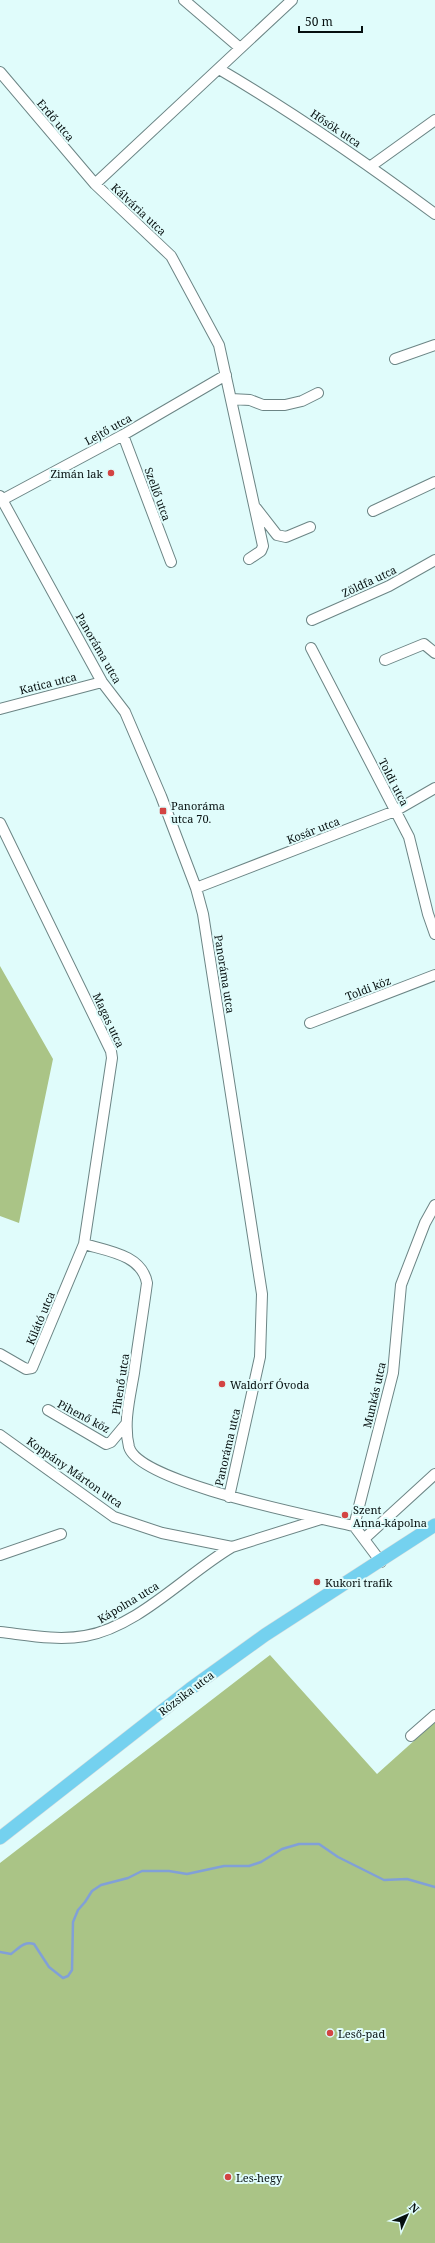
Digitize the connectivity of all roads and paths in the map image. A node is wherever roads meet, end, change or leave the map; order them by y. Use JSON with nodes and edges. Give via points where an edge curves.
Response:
{"nodes":[{"id":1,"x":184,"y":0,"type":"edge"},
{"id":2,"x":292,"y":0,"type":"edge"},
{"id":3,"x":240,"y":48,"type":"junction"},
{"id":4,"x":218,"y":68,"type":"junction"},
{"id":5,"x":0,"y":72,"type":"edge"},
{"id":6,"x":435,"y":120,"type":"edge"},
{"id":7,"x":371,"y":166,"type":"junction"},
{"id":8,"x":95,"y":184,"type":"junction"},
{"id":9,"x":435,"y":214,"type":"edge"},
{"id":10,"x":435,"y":345,"type":"edge"},
{"id":11,"x":395,"y":359,"type":"dead end"},
{"id":12,"x":226,"y":375,"type":"junction"},
{"id":13,"x":318,"y":393,"type":"dead end"},
{"id":14,"x":231,"y":399,"type":"junction"},
{"id":15,"x":123,"y":435,"type":"junction"},
{"id":16,"x":435,"y":482,"type":"edge"},
{"id":17,"x":1,"y":499,"type":"edge"},
{"id":18,"x":254,"y":505,"type":"junction"},
{"id":19,"x":373,"y":511,"type":"dead end"},
{"id":20,"x":310,"y":527,"type":"dead end"},
{"id":21,"x":249,"y":559,"type":"dead end"},
{"id":22,"x":435,"y":560,"type":"edge"},
{"id":23,"x":171,"y":562,"type":"dead end"},
{"id":24,"x":312,"y":620,"type":"dead end"},
{"id":25,"x":311,"y":648,"type":"dead end"},
{"id":26,"x":435,"y":653,"type":"edge"},
{"id":27,"x":385,"y":660,"type":"dead end"},
{"id":28,"x":102,"y":682,"type":"junction"},
{"id":29,"x":0,"y":709,"type":"edge"},
{"id":30,"x":435,"y":788,"type":"edge"},
{"id":31,"x":395,"y":811,"type":"junction"},
{"id":32,"x":0,"y":823,"type":"edge"},
{"id":33,"x":196,"y":888,"type":"junction"},
{"id":34,"x":431,"y":912,"type":"edge"},
{"id":35,"x":435,"y":934,"type":"edge"},
{"id":36,"x":435,"y":975,"type":"edge"},
{"id":37,"x":310,"y":1023,"type":"dead end"},
{"id":38,"x":435,"y":1205,"type":"edge"},
{"id":39,"x":84,"y":1244,"type":"junction"},
{"id":40,"x":0,"y":1354,"type":"edge"},
{"id":41,"x":48,"y":1410,"type":"dead end"},
{"id":42,"x":126,"y":1424,"type":"junction"},
{"id":43,"x":0,"y":1435,"type":"edge"},
{"id":44,"x":435,"y":1474,"type":"edge"},
{"id":45,"x":228,"y":1497,"type":"junction"},
{"id":46,"x":323,"y":1518,"type":"junction"},
{"id":47,"x":435,"y":1525,"type":"edge"},
{"id":48,"x":354,"y":1526,"type":"junction"},
{"id":49,"x":61,"y":1534,"type":"dead end"},
{"id":50,"x":365,"y":1538,"type":"junction"},
{"id":51,"x":232,"y":1547,"type":"junction"},
{"id":52,"x":0,"y":1554,"type":"edge"},
{"id":53,"x":381,"y":1562,"type":"junction"},
{"id":54,"x":0,"y":1632,"type":"edge"},
{"id":55,"x":435,"y":1715,"type":"edge"},
{"id":56,"x":411,"y":1736,"type":"dead end"},
{"id":57,"x":0,"y":1838,"type":"edge"}],
"edges":[{"from":1,"to":3,"type":"street"},
{"from":2,"to":3,"type":"street","name":"Kálvária utca"},
{"from":3,"to":4,"type":"street","name":"Kálvária utca"},
{"from":4,"to":7,"type":"street","name":"Hősök utca","via":[[275,102]]},
{"from":4,"to":8,"type":"street","name":"Kálvária utca"},
{"from":5,"to":8,"type":"street","name":"Erdő utca"},
{"from":6,"to":7,"type":"street"},
{"from":7,"to":9,"type":"street","name":"Hősök utca"},
{"from":8,"to":12,"type":"street","name":"Kálvária utca","via":[[171,256],[219,345]]},
{"from":10,"to":11,"type":"street"},
{"from":12,"to":14,"type":"street","name":"Kálvária utca"},
{"from":12,"to":15,"type":"street","name":"Lejtő utca"},
{"from":13,"to":14,"type":"street","via":[[302,401],[285,404],[263,405],[250,400]]},
{"from":14,"to":18,"type":"street","name":"Kálvária utca"},
{"from":15,"to":17,"type":"street","name":"Lejtő utca"},
{"from":15,"to":23,"type":"street","name":"Szellő utca"},
{"from":16,"to":19,"type":"street"},
{"from":17,"to":28,"type":"street","name":"Panoráma utca"},
{"from":18,"to":20,"type":"street","name":"Kálvária utca","via":[[277,535],[286,537]]},
{"from":18,"to":21,"type":"street","name":"Kálvária utca","via":[[263,546],[261,551]]},
{"from":22,"to":24,"type":"street","name":"Zöldfa utca","via":[[390,586]]},
{"from":25,"to":31,"type":"street","name":"Toldi utca"},
{"from":26,"to":27,"type":"street","via":[[424,644]]},
{"from":28,"to":29,"type":"street","name":"Katica utca"},
{"from":28,"to":33,"type":"street","name":"Panoráma utca","via":[[125,712]]},
{"from":30,"to":31,"type":"street","name":"Kosár utca"},
{"from":31,"to":33,"type":"street","name":"Kosár utca"},
{"from":31,"to":34,"type":"street","name":"Toldi utca","via":[[409,837]]},
{"from":32,"to":39,"type":"street","name":"Magas utca","via":[[112,1051]]},
{"from":33,"to":45,"type":"street","name":"Panoráma utca","via":[[204,914],[262,1294],[260,1357]]},
{"from":34,"to":35,"type":"street","name":"Toldi utca"},
{"from":36,"to":37,"type":"street","name":"Toldi köz"},
{"from":38,"to":48,"type":"street","name":"Munkás utca","via":[[425,1223],[402,1285],[392,1373]]},
{"from":39,"to":40,"type":"street","name":"Kilátó utca","via":[[32,1368],[26,1369]]},
{"from":39,"to":42,"type":"street","name":"Pihenő utca","via":[[120,1254],[139,1265],[145,1272],[147,1283]]},
{"from":41,"to":42,"type":"street","name":"Pihenő köz","via":[[106,1444],[111,1442]]},
{"from":42,"to":45,"type":"street","name":"Pihenő utca","via":[[130,1448],[138,1458],[172,1477]]},
{"from":43,"to":51,"type":"street","name":"Koppány Márton utca","via":[[114,1517],[162,1533]]},
{"from":44,"to":50,"type":"street"},
{"from":45,"to":46,"type":"street","name":"Pihenő utca"},
{"from":46,"to":48,"type":"street","name":"Pihenő utca"},
{"from":46,"to":51,"type":"street","name":"Koppány Márton utca"},
{"from":47,"to":53,"type":"main road","name":"Rózsika utca"},
{"from":48,"to":50,"type":"street"},
{"from":49,"to":52,"type":"street"},
{"from":50,"to":53,"type":"street"},
{"from":51,"to":54,"type":"street","name":"Kápolna utca","via":[[152,1604],[101,1632],[57,1638]]},
{"from":53,"to":57,"type":"main road","name":"Rózsika utca","via":[[317,1601],[236,1656]]},
{"from":55,"to":56,"type":"street"}]}
